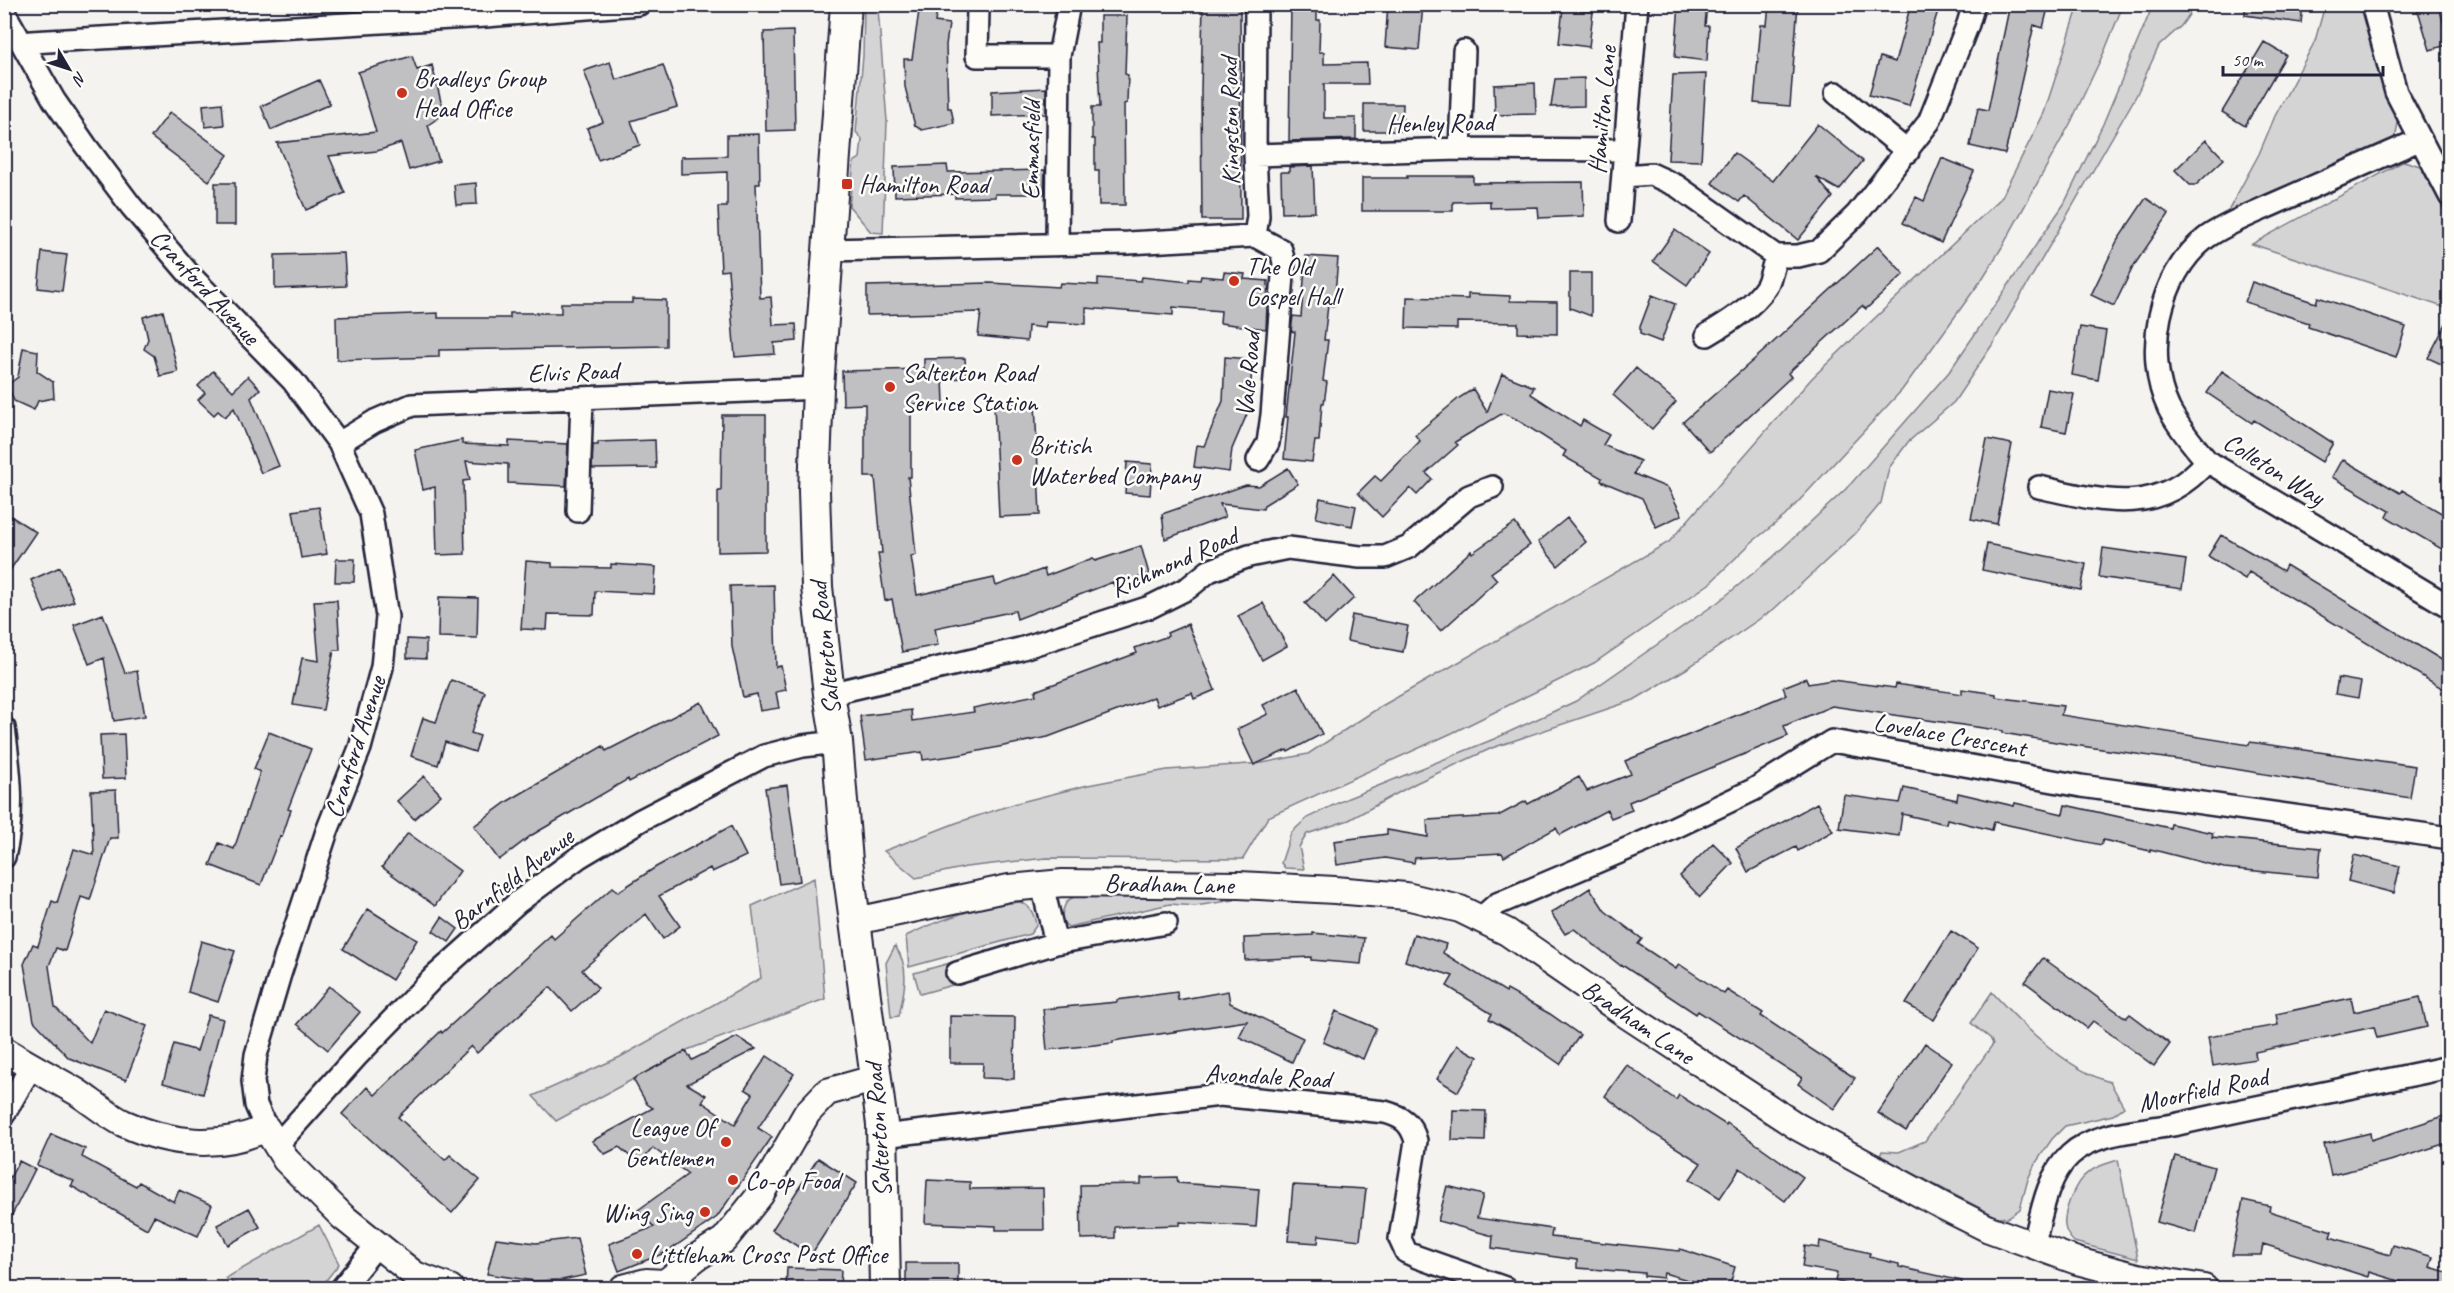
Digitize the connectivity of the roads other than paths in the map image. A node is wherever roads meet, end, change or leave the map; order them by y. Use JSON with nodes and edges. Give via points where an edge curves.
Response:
{"nodes":[{"id":1,"x":639,"y":4,"type":"edge"},
{"id":2,"x":846,"y":4,"type":"edge"},
{"id":3,"x":1069,"y":4,"type":"edge"},
{"id":4,"x":1256,"y":4,"type":"edge"},
{"id":5,"x":1637,"y":4,"type":"edge"},
{"id":6,"x":1974,"y":4,"type":"edge"},
{"id":7,"x":2372,"y":4,"type":"edge"},
{"id":8,"x":978,"y":9,"type":"dead end"},
{"id":9,"x":4,"y":12,"type":"edge"},
{"id":10,"x":22,"y":44,"type":"junction"},
{"id":11,"x":1464,"y":51,"type":"dead end"},
{"id":12,"x":1059,"y":56,"type":"junction"},
{"id":13,"x":1836,"y":93,"type":"dead end"},
{"id":14,"x":2419,"y":140,"type":"junction"},
{"id":15,"x":1460,"y":149,"type":"junction"},
{"id":16,"x":1625,"y":150,"type":"junction"},
{"id":17,"x":1908,"y":152,"type":"junction"},
{"id":18,"x":1255,"y":154,"type":"junction"},
{"id":19,"x":1624,"y":176,"type":"junction"},
{"id":20,"x":2450,"y":196,"type":"edge"},
{"id":21,"x":1620,"y":221,"type":"dead end"},
{"id":22,"x":1255,"y":236,"type":"junction"},
{"id":23,"x":1057,"y":245,"type":"junction"},
{"id":24,"x":828,"y":250,"type":"junction"},
{"id":25,"x":1776,"y":256,"type":"junction"},
{"id":26,"x":1707,"y":335,"type":"dead end"},
{"id":27,"x":818,"y":388,"type":"junction"},
{"id":28,"x":582,"y":399,"type":"junction"},
{"id":29,"x":339,"y":443,"type":"junction"},
{"id":30,"x":1258,"y":460,"type":"dead end"},
{"id":31,"x":2207,"y":461,"type":"junction"},
{"id":32,"x":1491,"y":487,"type":"dead end"},
{"id":33,"x":2039,"y":487,"type":"dead end"},
{"id":34,"x":578,"y":511,"type":"dead end"},
{"id":35,"x":2450,"y":607,"type":"edge"},
{"id":36,"x":829,"y":694,"type":"junction"},
{"id":37,"x":4,"y":728,"type":"edge"},
{"id":38,"x":837,"y":742,"type":"junction"},
{"id":39,"x":2450,"y":838,"type":"edge"},
{"id":40,"x":4,"y":857,"type":"edge"},
{"id":41,"x":1042,"y":885,"type":"junction"},
{"id":42,"x":1481,"y":918,"type":"junction"},
{"id":43,"x":856,"y":921,"type":"junction"},
{"id":44,"x":1166,"y":922,"type":"dead end"},
{"id":45,"x":1056,"y":943,"type":"junction"},
{"id":46,"x":957,"y":973,"type":"dead end"},
{"id":47,"x":4,"y":1050,"type":"edge"},
{"id":48,"x":31,"y":1067,"type":"junction"},
{"id":49,"x":2450,"y":1067,"type":"edge"},
{"id":50,"x":877,"y":1078,"type":"junction"},
{"id":51,"x":4,"y":1114,"type":"edge"},
{"id":52,"x":272,"y":1136,"type":"junction"},
{"id":53,"x":883,"y":1136,"type":"junction"},
{"id":54,"x":376,"y":1246,"type":"junction"},
{"id":55,"x":2033,"y":1247,"type":"junction"},
{"id":56,"x":2114,"y":1280,"type":"edge"},
{"id":57,"x":661,"y":1286,"type":"edge"},
{"id":58,"x":342,"y":1288,"type":"edge"},
{"id":59,"x":450,"y":1288,"type":"edge"},
{"id":60,"x":623,"y":1288,"type":"edge"},
{"id":61,"x":885,"y":1288,"type":"edge"},
{"id":62,"x":1505,"y":1288,"type":"edge"},
{"id":63,"x":2204,"y":1288,"type":"edge"}],
"edges":[{"from":1,"to":10,"type":"street"},
{"from":2,"to":24,"type":"main road","name":"Salterton Road"},
{"from":3,"to":12,"type":"street","name":"Emmasfield"},
{"from":4,"to":18,"type":"street","name":"Kingston Road"},
{"from":5,"to":16,"type":"street","name":"Hamilton Lane"},
{"from":6,"to":17,"type":"street","via":[[1929,122]]},
{"from":7,"to":14,"type":"street","via":[[2396,92]]},
{"from":8,"to":12,"type":"street","via":[[977,56]]},
{"from":9,"to":10,"type":"street","name":"Cranford Avenue"},
{"from":10,"to":29,"type":"street","name":"Cranford Avenue","via":[[54,100],[131,206],[293,381]]},
{"from":11,"to":15,"type":"street"},
{"from":12,"to":23,"type":"street","name":"Emmasfield"},
{"from":13,"to":17,"type":"street"},
{"from":14,"to":20,"type":"street"},
{"from":14,"to":31,"type":"street","name":"Colleton Way","via":[[2206,237],[2179,268],[2163,302],[2157,333],[2159,374],[2169,408]]},
{"from":15,"to":16,"type":"street","name":"Henley Road"},
{"from":15,"to":18,"type":"street","name":"Henley Road"},
{"from":16,"to":19,"type":"street","name":"Hamilton Lane"},
{"from":17,"to":25,"type":"street","via":[[1857,214],[1819,251]]},
{"from":18,"to":22,"type":"street","name":"Kingston Road"},
{"from":19,"to":21,"type":"street","name":"Hamilton Lane"},
{"from":19,"to":25,"type":"street","via":[[1652,174],[1677,186]]},
{"from":22,"to":23,"type":"street"},
{"from":22,"to":30,"type":"street","name":"Vale Road","via":[[1281,250],[1284,262],[1272,415],[1268,443]]},
{"from":23,"to":24,"type":"street"},
{"from":24,"to":27,"type":"main road","name":"Salterton Road"},
{"from":25,"to":26,"type":"street","via":[[1760,294]]},
{"from":27,"to":28,"type":"street","name":"Elvis Road"},
{"from":27,"to":36,"type":"main road","name":"Salterton Road","via":[[814,501],[817,587]]},
{"from":28,"to":29,"type":"street","name":"Elvis Road","via":[[412,405]]},
{"from":28,"to":34,"type":"street"},
{"from":29,"to":52,"type":"street","name":"Cranford Avenue","via":[[371,514],[387,617],[382,667],[360,748],[327,831],[256,1054],[256,1105]]},
{"from":31,"to":33,"type":"street","via":[[2194,476],[2143,500],[2102,501]]},
{"from":31,"to":35,"type":"street","name":"Colleton Way"},
{"from":32,"to":36,"type":"street","name":"Richmond Road","via":[[1469,496],[1409,547],[1386,557],[1288,548],[1249,556],[1209,571],[1188,588],[1150,607],[1020,649]]},
{"from":36,"to":38,"type":"main road","name":"Salterton Road"},
{"from":37,"to":40,"type":"street","via":[[12,785]]},
{"from":38,"to":43,"type":"main road","name":"Salterton Road"},
{"from":38,"to":52,"type":"street","name":"Barnfield Avenue","via":[[764,756],[579,857],[518,902],[434,977]]},
{"from":39,"to":42,"type":"street","name":"Lovelace Crescent","via":[[2080,786],[1832,741],[1753,790],[1497,904]]},
{"from":41,"to":42,"type":"street","name":"Bradham Lane","via":[[1239,885],[1335,890],[1406,896]]},
{"from":41,"to":43,"type":"street","name":"Bradham Lane","via":[[1009,888]]},
{"from":41,"to":45,"type":"street"},
{"from":42,"to":55,"type":"street","name":"Bradham Lane","via":[[1798,1127],[1914,1191]]},
{"from":43,"to":50,"type":"main road","name":"Salterton Road"},
{"from":44,"to":45,"type":"street","name":"Bradham Lane"},
{"from":45,"to":46,"type":"street","name":"Bradham Lane"},
{"from":47,"to":48,"type":"street"},
{"from":48,"to":51,"type":"street"},
{"from":48,"to":52,"type":"street","via":[[122,1123],[158,1136],[188,1143]]},
{"from":49,"to":55,"type":"street","name":"Moorfield Road","via":[[2085,1144],[2058,1170]]},
{"from":50,"to":53,"type":"main road","name":"Salterton Road"},
{"from":50,"to":57,"type":"street","via":[[827,1092],[807,1113],[760,1195],[724,1240]]},
{"from":52,"to":54,"type":"street","name":"Cranford Avenue","via":[[286,1160]]},
{"from":53,"to":61,"type":"main road","name":"Salterton Road"},
{"from":53,"to":62,"type":"street","name":"Avondale Road","via":[[1220,1095],[1385,1112],[1407,1120],[1416,1141],[1400,1239],[1406,1252]]},
{"from":54,"to":58,"type":"street"},
{"from":54,"to":59,"type":"street","name":"Cranford Avenue","via":[[415,1275]]},
{"from":55,"to":56,"type":"street","name":"Bradham Lane"},
{"from":56,"to":63,"type":"street","name":"Bradham Lane"},
{"from":57,"to":60,"type":"street","via":[[646,1282]]}]}
